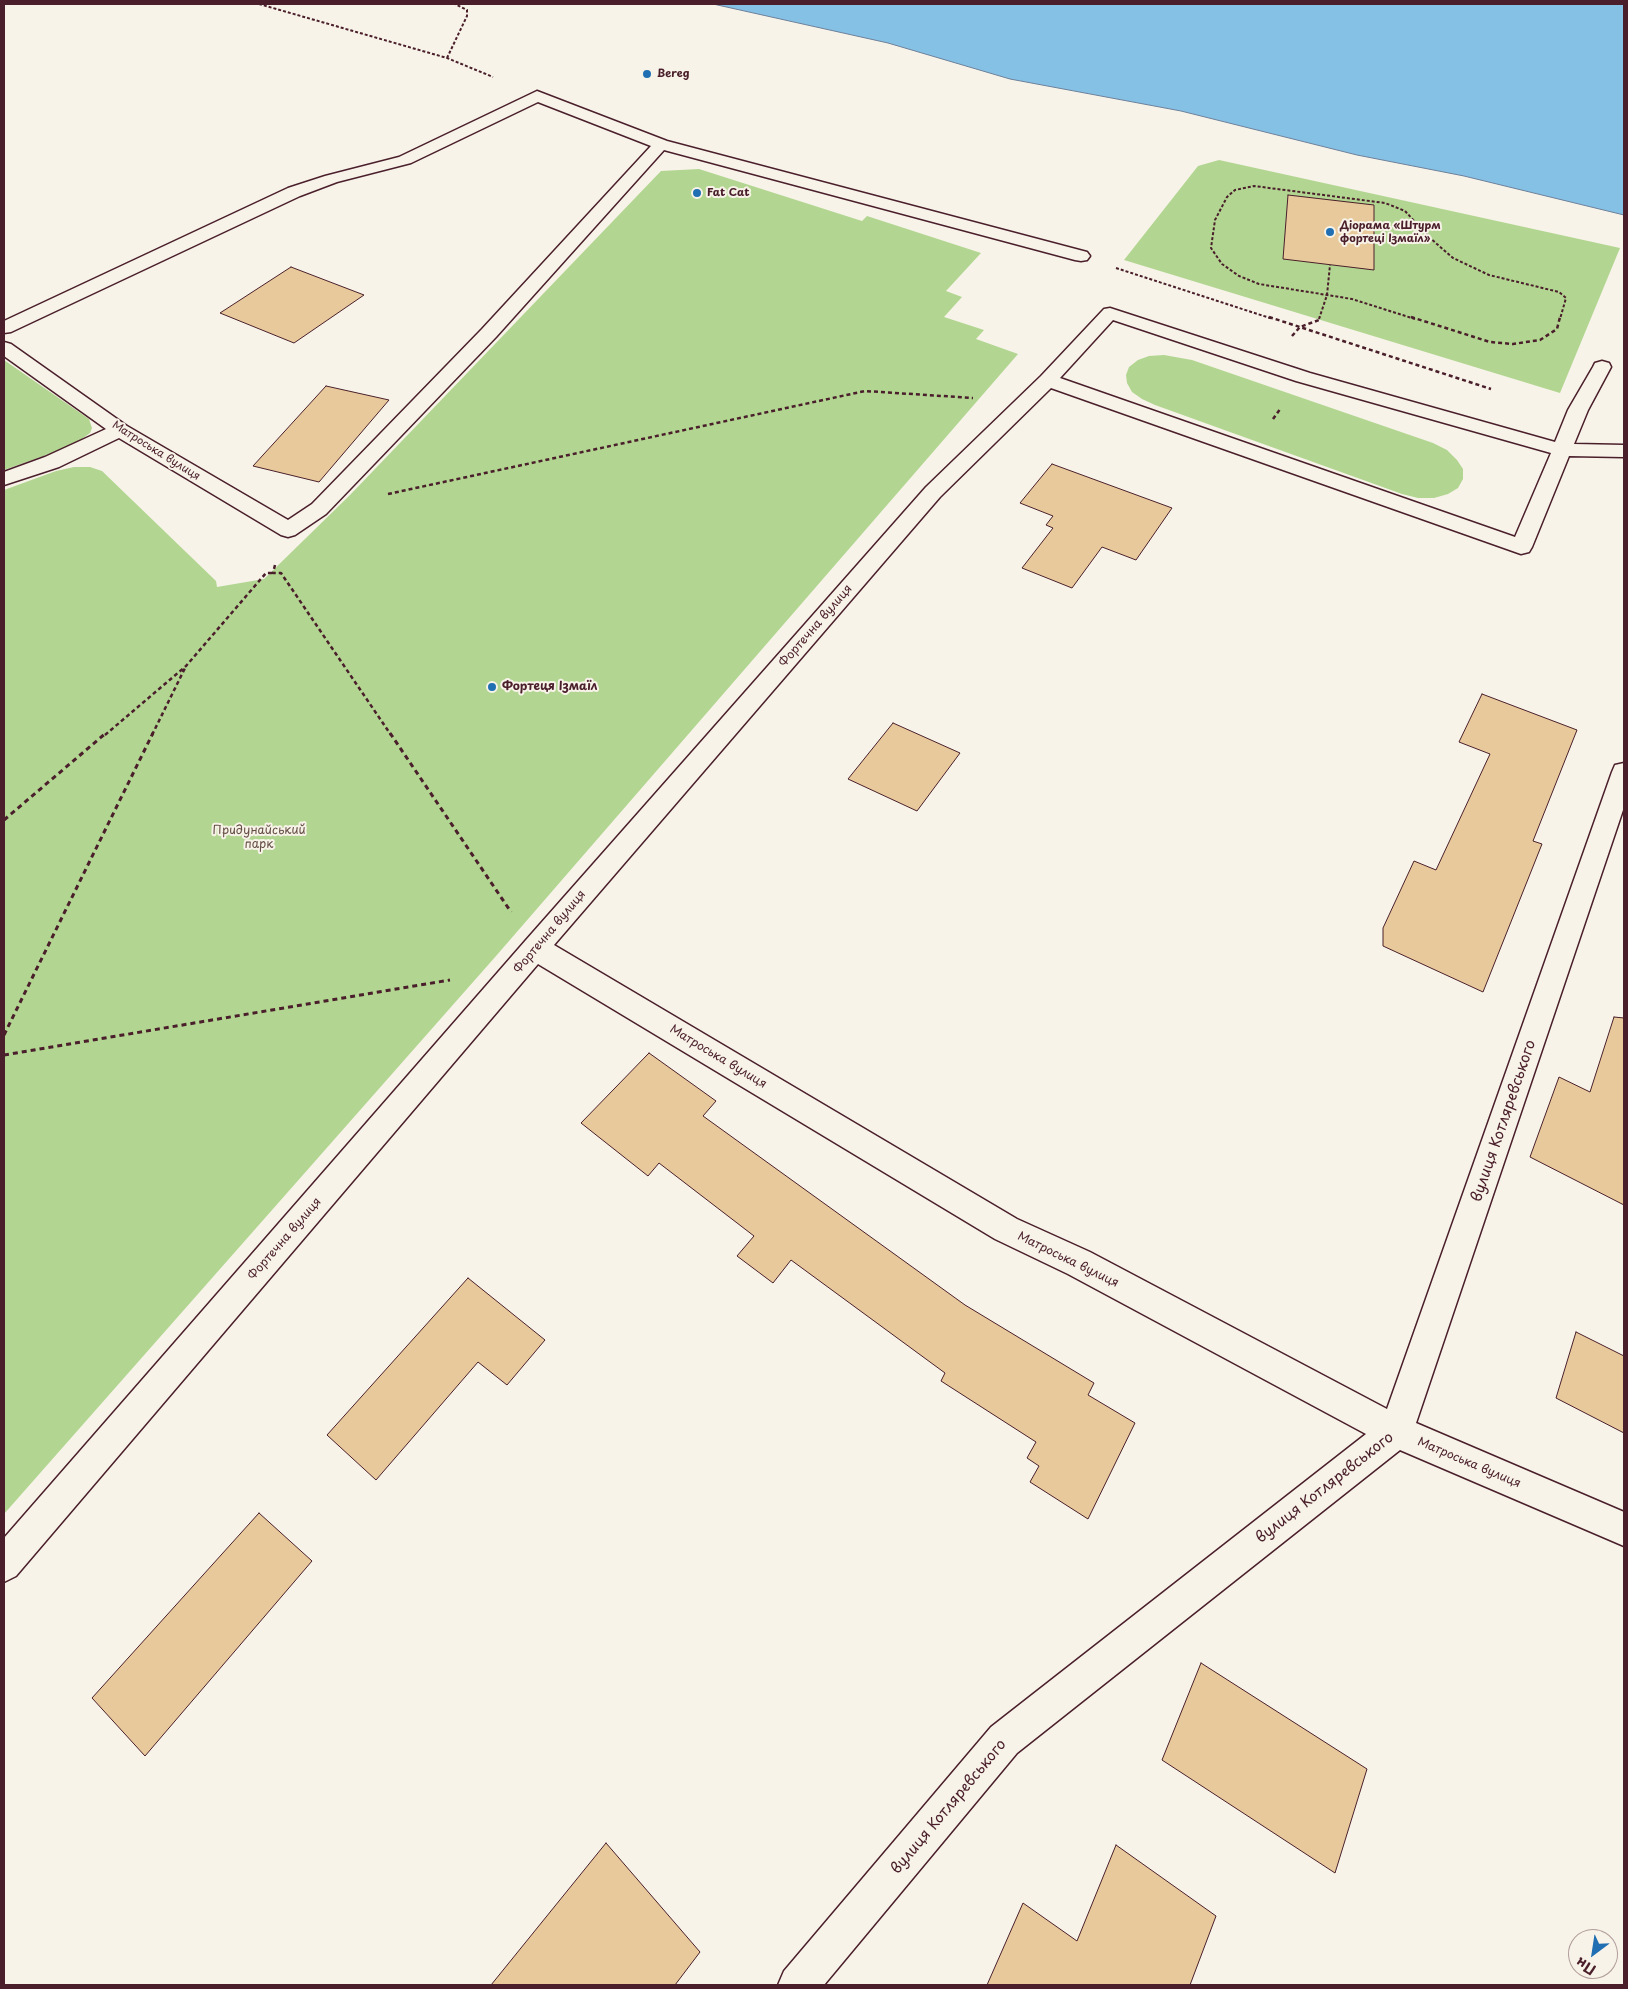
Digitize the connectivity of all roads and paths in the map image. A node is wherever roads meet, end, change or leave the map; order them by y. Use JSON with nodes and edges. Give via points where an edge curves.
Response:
{"nodes":[{"id":1,"x":259,"y":4,"type":"edge"},
{"id":2,"x":456,"y":4,"type":"edge"},
{"id":3,"x":447,"y":58,"type":"junction"},
{"id":4,"x":537,"y":96,"type":"junction"},
{"id":5,"x":660,"y":144,"type":"junction"},
{"id":6,"x":1081,"y":256,"type":"joint"},
{"id":7,"x":1330,"y":264,"type":"dead end"},
{"id":8,"x":1327,"y":295,"type":"junction"},
{"id":9,"x":1300,"y":326,"type":"junction"},
{"id":10,"x":4,"y":328,"type":"edge"},
{"id":11,"x":4,"y":348,"type":"edge"},
{"id":12,"x":1268,"y":365,"type":"junction"},
{"id":13,"x":1602,"y":366,"type":"dead end"},
{"id":14,"x":1303,"y":377,"type":"junction"},
{"id":15,"x":1048,"y":380,"type":"junction"},
{"id":16,"x":1499,"y":392,"type":"dead end"},
{"id":17,"x":1026,"y":402,"type":"junction"},
{"id":18,"x":120,"y":430,"type":"junction"},
{"id":19,"x":1562,"y":450,"type":"junction"},
{"id":20,"x":1624,"y":451,"type":"edge"},
{"id":21,"x":1249,"y":452,"type":"junction"},
{"id":22,"x":4,"y":479,"type":"edge"},
{"id":23,"x":318,"y":509,"type":"junction"},
{"id":24,"x":288,"y":530,"type":"junction"},
{"id":25,"x":272,"y":573,"type":"junction"},
{"id":26,"x":186,"y":666,"type":"junction"},
{"id":27,"x":1624,"y":772,"type":"edge"},
{"id":28,"x":4,"y":820,"type":"edge"},
{"id":29,"x":535,"y":948,"type":"junction"},
{"id":30,"x":451,"y":979,"type":"dead end"},
{"id":31,"x":4,"y":1035,"type":"edge"},
{"id":32,"x":4,"y":1055,"type":"edge"},
{"id":33,"x":1396,"y":1432,"type":"junction"},
{"id":34,"x":1624,"y":1529,"type":"edge"},
{"id":35,"x":4,"y":1564,"type":"edge"},
{"id":36,"x":798,"y":1985,"type":"edge"}],
"edges":[{"from":1,"to":3,"type":"path"},
{"from":2,"to":3,"type":"path","via":[[467,10],[467,16]]},
{"from":3,"to":4,"type":"path"},
{"from":4,"to":5,"type":"street"},
{"from":4,"to":10,"type":"street","via":[[405,160],[294,192]]},
{"from":5,"to":6,"type":"street"},
{"from":5,"to":23,"type":"street","via":[[489,333]]},
{"from":6,"to":9,"type":"path"},
{"from":7,"to":8,"type":"path"},
{"from":8,"to":8,"type":"path","via":[[1259,284],[1222,264],[1211,248],[1215,220],[1227,196],[1235,190],[1254,186],[1385,203],[1405,211],[1453,258],[1489,275],[1559,292],[1566,298],[1557,329],[1540,340],[1513,344],[1490,342],[1352,299]]},
{"from":8,"to":9,"type":"path","via":[[1319,320]]},
{"from":9,"to":12,"type":"path"},
{"from":9,"to":16,"type":"path"},
{"from":11,"to":18,"type":"street","name":"Матроська вулиця"},
{"from":12,"to":14,"type":"street"},
{"from":12,"to":15,"type":"street","name":"Фортечна вулиця","via":[[1110,312]]},
{"from":13,"to":19,"type":"street","via":[[1578,410]]},
{"from":14,"to":19,"type":"street"},
{"from":14,"to":21,"type":"path"},
{"from":15,"to":17,"type":"street","name":"Фортечна вулиця"},
{"from":15,"to":21,"type":"street"},
{"from":17,"to":23,"type":"path","via":[[866,391]]},
{"from":17,"to":29,"type":"street","name":"Фортечна вулиця","via":[[933,492]]},
{"from":18,"to":22,"type":"street","via":[[52,462]]},
{"from":18,"to":24,"type":"street","name":"Матроська вулиця"},
{"from":19,"to":20,"type":"street"},
{"from":19,"to":21,"type":"street","via":[[1521,547]]},
{"from":23,"to":24,"type":"street"},
{"from":24,"to":25,"type":"path"},
{"from":25,"to":26,"type":"path","via":[[266,574]]},
{"from":25,"to":29,"type":"path","via":[[281,572]]},
{"from":26,"to":28,"type":"path"},
{"from":26,"to":31,"type":"path"},
{"from":27,"to":33,"type":"street","name":"вулиця Котляревського"},
{"from":29,"to":33,"type":"street","name":"Матроська вулиця","via":[[1006,1229],[1079,1263]]},
{"from":29,"to":35,"type":"street","name":"Фортечна вулиця"},
{"from":30,"to":32,"type":"path"},
{"from":33,"to":34,"type":"street","name":"Матроська вулиця"},
{"from":33,"to":36,"type":"street","name":"вулиця Котляревського","via":[[1004,1740]]}]}
